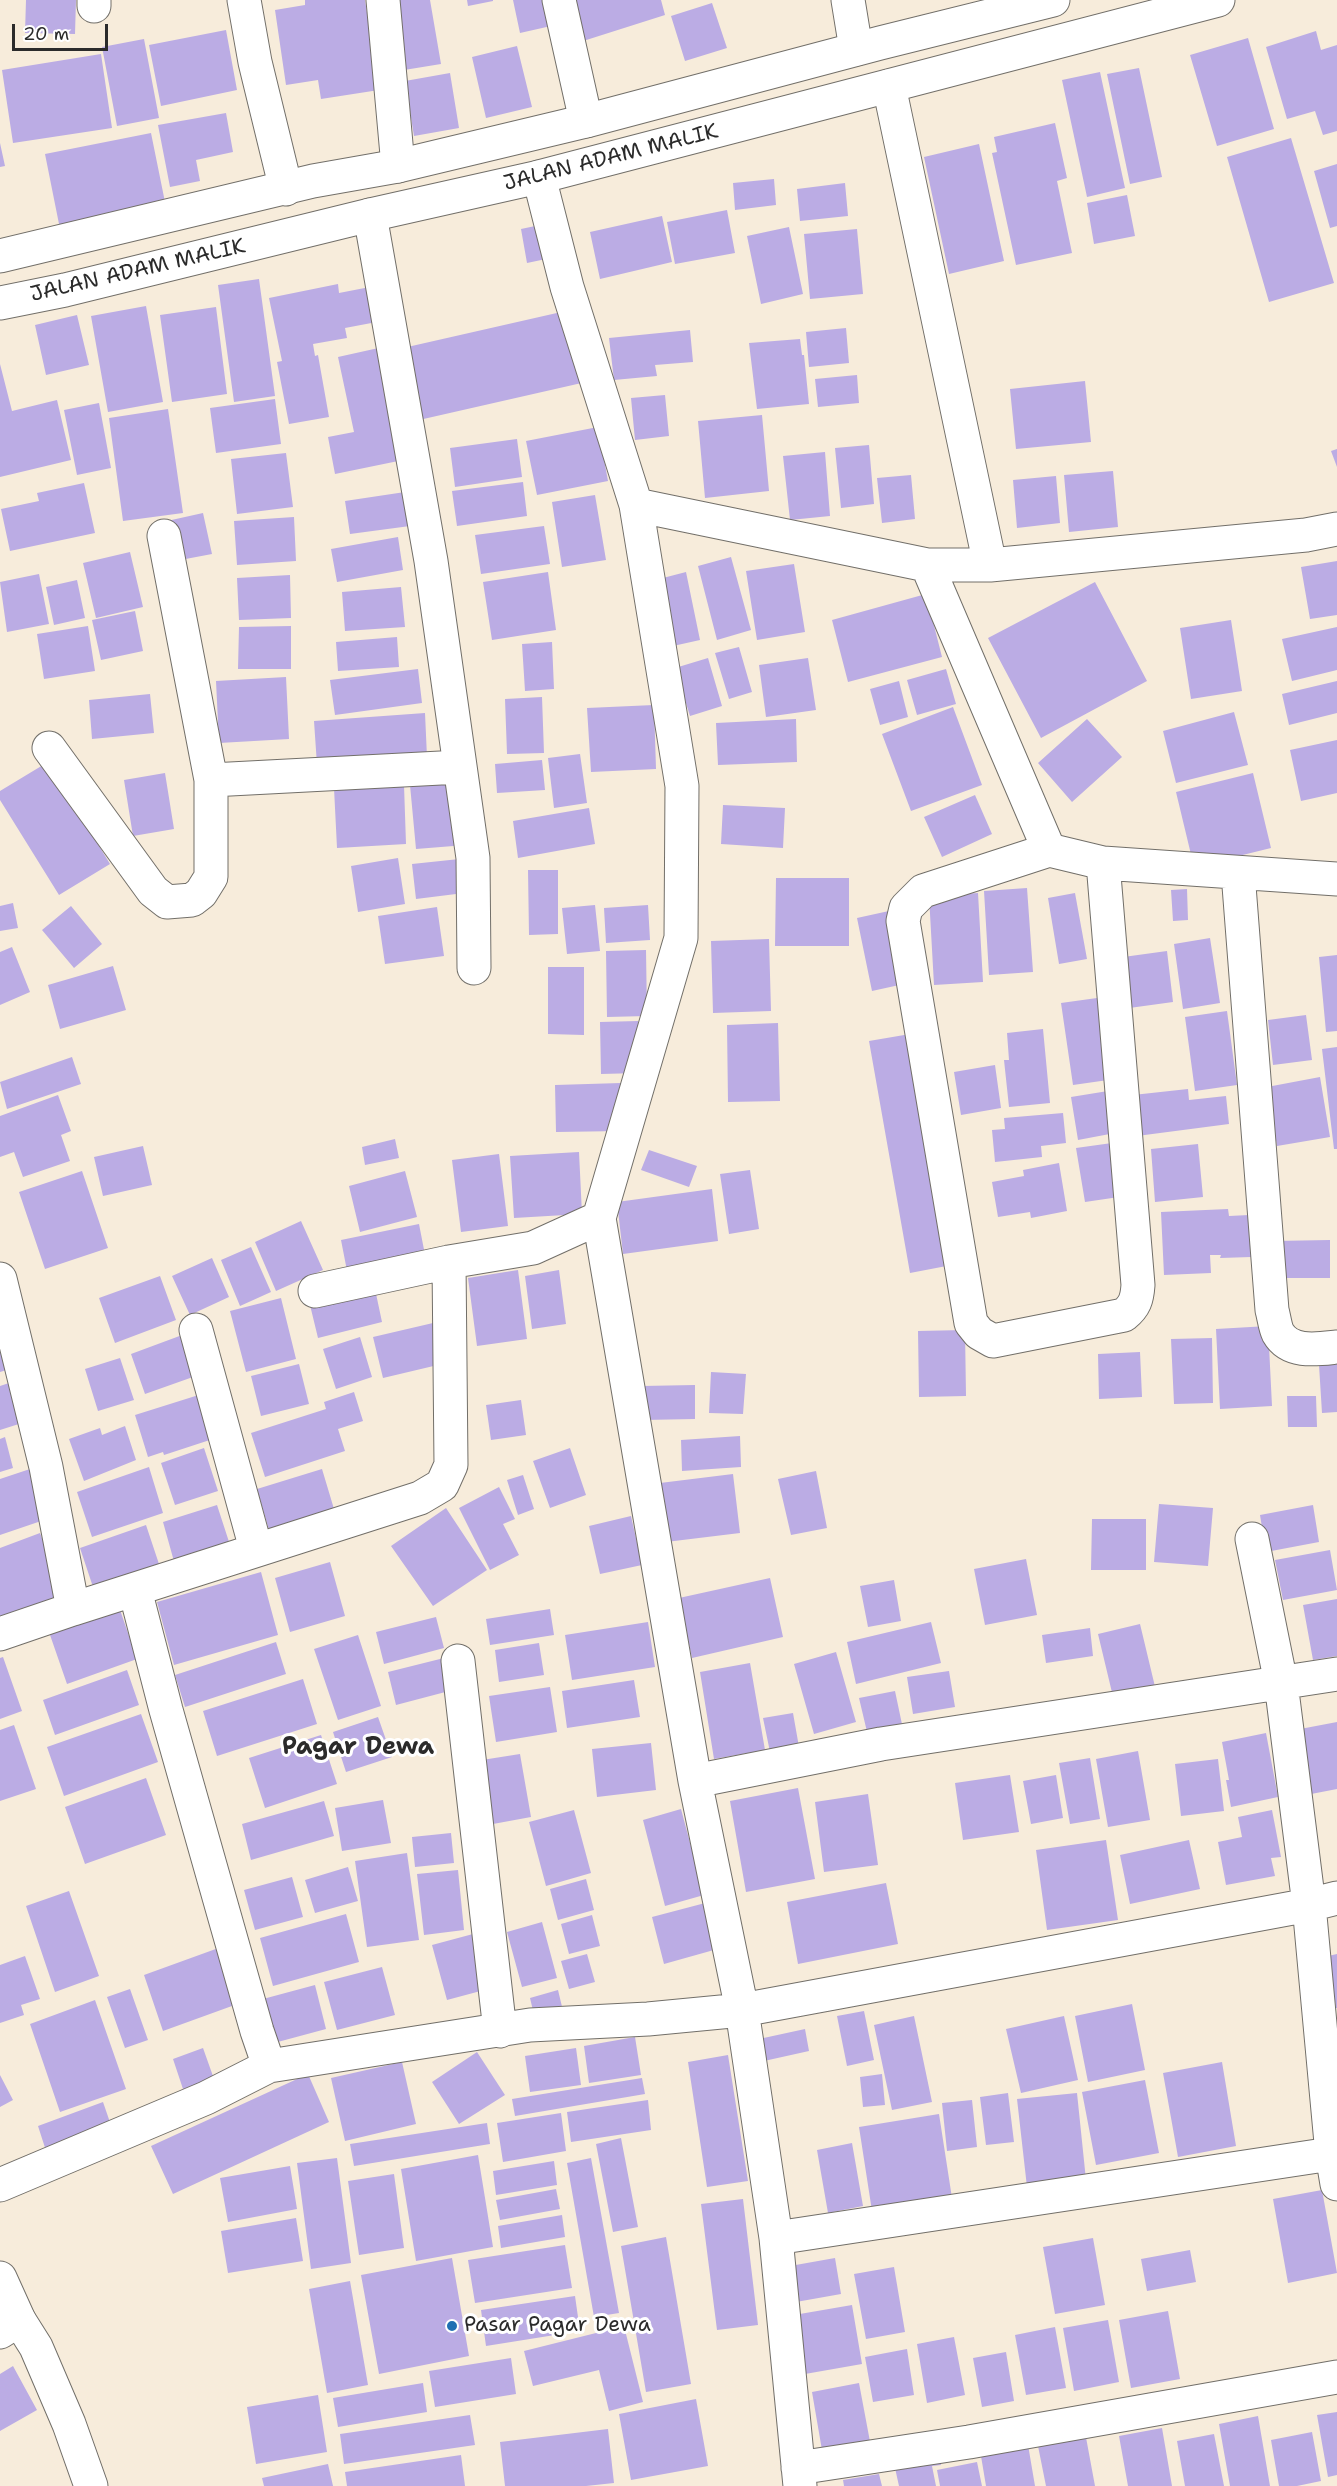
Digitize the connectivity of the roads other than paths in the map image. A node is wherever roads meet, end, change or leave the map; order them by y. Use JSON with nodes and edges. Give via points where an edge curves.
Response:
{"nodes":[{"id":1,"x":244,"y":0,"type":"edge"},
{"id":2,"x":382,"y":0,"type":"edge"},
{"id":3,"x":559,"y":0,"type":"edge"},
{"id":4,"x":848,"y":0,"type":"edge"},
{"id":5,"x":1217,"y":0,"type":"edge"},
{"id":6,"x":1044,"y":1,"type":"edge"},
{"id":7,"x":856,"y":49,"type":"junction"},
{"id":8,"x":889,"y":86,"type":"junction"},
{"id":9,"x":586,"y":121,"type":"junction"},
{"id":10,"x":398,"y":166,"type":"junction"},
{"id":11,"x":539,"y":177,"type":"junction"},
{"id":12,"x":286,"y":189,"type":"junction"},
{"id":13,"x":370,"y":215,"type":"junction"},
{"id":14,"x":56,"y":243,"type":"junction"},
{"id":15,"x":0,"y":256,"type":"edge"},
{"id":16,"x":64,"y":290,"type":"junction"},
{"id":17,"x":0,"y":303,"type":"edge"},
{"id":18,"x":636,"y":506,"type":"junction"},
{"id":19,"x":1337,"y":529,"type":"edge"},
{"id":20,"x":164,"y":537,"type":"dead end"},
{"id":21,"x":927,"y":565,"type":"junction"},
{"id":22,"x":990,"y":565,"type":"junction"},
{"id":23,"x":49,"y":748,"type":"dead end"},
{"id":24,"x":460,"y":766,"type":"junction"},
{"id":25,"x":211,"y":780,"type":"junction"},
{"id":26,"x":1049,"y":850,"type":"junction"},
{"id":27,"x":1103,"y":863,"type":"junction"},
{"id":28,"x":1238,"y":873,"type":"junction"},
{"id":29,"x":1337,"y":879,"type":"edge"},
{"id":30,"x":474,"y":968,"type":"dead end"},
{"id":31,"x":599,"y":1218,"type":"junction"},
{"id":32,"x":449,"y":1262,"type":"junction"},
{"id":33,"x":0,"y":1279,"type":"edge"},
{"id":34,"x":315,"y":1291,"type":"dead end"},
{"id":35,"x":196,"y":1330,"type":"dead end"},
{"id":36,"x":1337,"y":1347,"type":"edge"},
{"id":37,"x":1252,"y":1539,"type":"dead end"},
{"id":38,"x":256,"y":1549,"type":"junction"},
{"id":39,"x":135,"y":1590,"type":"junction"},
{"id":40,"x":73,"y":1609,"type":"junction"},
{"id":41,"x":0,"y":1634,"type":"edge"},
{"id":42,"x":459,"y":1661,"type":"dead end"},
{"id":43,"x":1337,"y":1674,"type":"edge"},
{"id":44,"x":1281,"y":1683,"type":"junction"},
{"id":45,"x":695,"y":1781,"type":"junction"},
{"id":46,"x":1323,"y":1902,"type":"edge"},
{"id":47,"x":742,"y":2010,"type":"junction"},
{"id":48,"x":500,"y":2031,"type":"junction"},
{"id":49,"x":269,"y":2066,"type":"junction"},
{"id":50,"x":1335,"y":2164,"type":"edge"},
{"id":51,"x":0,"y":2185,"type":"edge"},
{"id":52,"x":776,"y":2238,"type":"junction"},
{"id":53,"x":0,"y":2278,"type":"edge"},
{"id":54,"x":10,"y":2326,"type":"edge"},
{"id":55,"x":1337,"y":2377,"type":"edge"},
{"id":56,"x":799,"y":2477,"type":"edge"},
{"id":57,"x":91,"y":2486,"type":"edge"}],
"edges":[{"from":1,"to":12,"type":"main road"},
{"from":2,"to":10,"type":"main road"},
{"from":3,"to":9,"type":"main road"},
{"from":4,"to":7,"type":"main road"},
{"from":5,"to":8,"type":"main road","name":"JALAN ADAM MALIK"},
{"from":6,"to":7,"type":"main road","name":"JALAN ADAM MALIK"},
{"from":7,"to":9,"type":"main road","name":"JALAN ADAM MALIK"},
{"from":8,"to":11,"type":"main road","name":"JALAN ADAM MALIK"},
{"from":8,"to":22,"type":"main road"},
{"from":9,"to":10,"type":"main road","name":"JALAN ADAM MALIK"},
{"from":10,"to":12,"type":"main road","name":"JALAN ADAM MALIK"},
{"from":11,"to":13,"type":"main road","name":"JALAN ADAM MALIK"},
{"from":11,"to":18,"type":"main road","via":[[567,287]]},
{"from":12,"to":14,"type":"main road","name":"JALAN ADAM MALIK"},
{"from":13,"to":16,"type":"main road","name":"JALAN ADAM MALIK"},
{"from":13,"to":24,"type":"main road","via":[[431,561]]},
{"from":14,"to":15,"type":"main road","name":"JALAN ADAM MALIK"},
{"from":14,"to":16,"type":"main road"},
{"from":16,"to":17,"type":"main road","name":"JALAN ADAM MALIK"},
{"from":18,"to":21,"type":"main road"},
{"from":18,"to":31,"type":"main road","via":[[682,786],[681,938]]},
{"from":19,"to":22,"type":"main road"},
{"from":20,"to":25,"type":"main road"},
{"from":21,"to":22,"type":"main road"},
{"from":21,"to":26,"type":"main road"},
{"from":23,"to":25,"type":"main road","via":[[153,891],[168,902],[192,900],[211,877]]},
{"from":24,"to":25,"type":"main road"},
{"from":24,"to":30,"type":"main road","via":[[474,858]]},
{"from":26,"to":27,"type":"main road"},
{"from":26,"to":27,"type":"main road","via":[[923,891],[906,908],[903,921],[971,1323],[993,1341],[1124,1315],[1137,1299]]},
{"from":27,"to":28,"type":"main road"},
{"from":28,"to":29,"type":"main road"},
{"from":28,"to":36,"type":"main road","via":[[1272,1310],[1279,1335],[1295,1348]]},
{"from":31,"to":32,"type":"main road","via":[[533,1248]]},
{"from":31,"to":45,"type":"main road"},
{"from":32,"to":34,"type":"main road"},
{"from":32,"to":38,"type":"main road","via":[[448,1477],[420,1498]]},
{"from":33,"to":40,"type":"main road","via":[[46,1467]]},
{"from":35,"to":38,"type":"main road"},
{"from":37,"to":44,"type":"main road"},
{"from":38,"to":39,"type":"main road"},
{"from":39,"to":40,"type":"main road"},
{"from":39,"to":49,"type":"main road"},
{"from":40,"to":41,"type":"main road"},
{"from":42,"to":48,"type":"main road"},
{"from":43,"to":44,"type":"main road"},
{"from":44,"to":45,"type":"main road","via":[[881,1743]]},
{"from":44,"to":46,"type":"main road"},
{"from":45,"to":47,"type":"main road"},
{"from":46,"to":47,"type":"main road"},
{"from":46,"to":50,"type":"main road"},
{"from":47,"to":48,"type":"main road","via":[[530,2025]]},
{"from":47,"to":52,"type":"main road"},
{"from":48,"to":49,"type":"main road"},
{"from":49,"to":51,"type":"main road","via":[[206,2098]]},
{"from":50,"to":52,"type":"main road"},
{"from":52,"to":56,"type":"main road"},
{"from":53,"to":54,"type":"main road"},
{"from":54,"to":57,"type":"main road","via":[[36,2347]]},
{"from":55,"to":56,"type":"main road","via":[[969,2442]]}]}
